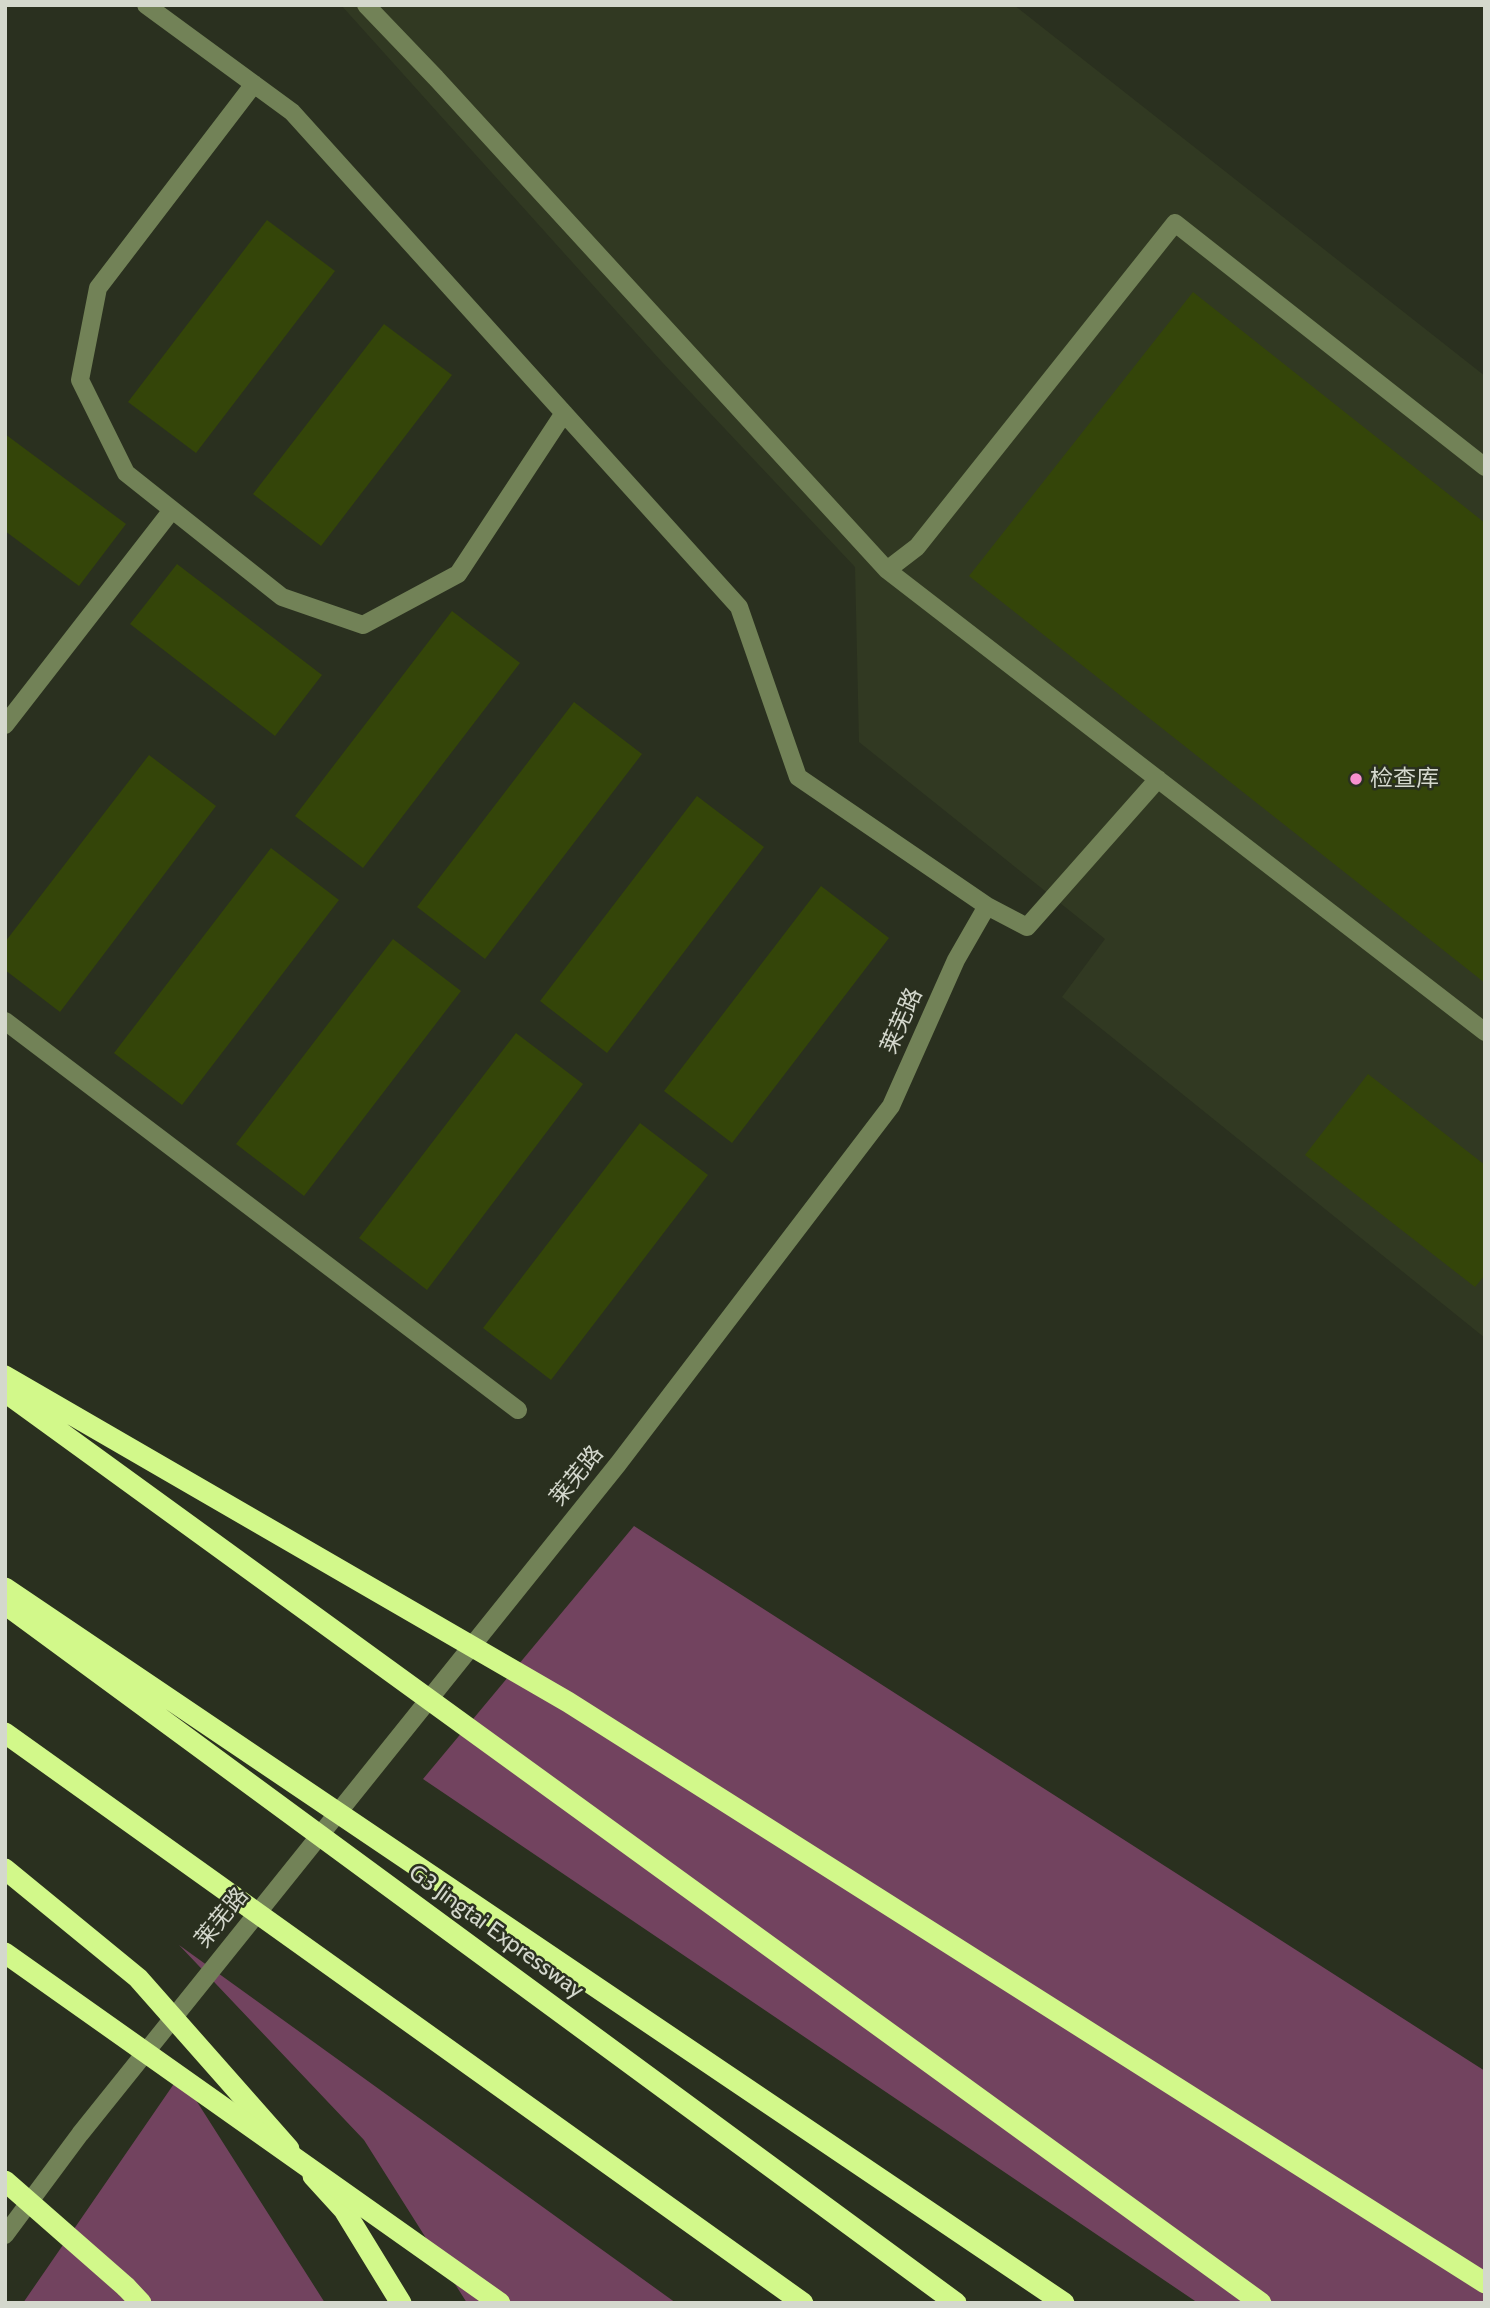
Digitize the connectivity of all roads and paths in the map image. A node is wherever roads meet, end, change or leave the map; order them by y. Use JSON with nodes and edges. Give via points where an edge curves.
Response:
{"nodes":[{"id":1,"x":146,"y":5,"type":"edge"},
{"id":2,"x":366,"y":5,"type":"edge"},
{"id":3,"x":254,"y":84,"type":"junction"},
{"id":4,"x":564,"y":413,"type":"junction"},
{"id":5,"x":1485,"y":467,"type":"edge"},
{"id":6,"x":172,"y":510,"type":"junction"},
{"id":7,"x":887,"y":570,"type":"junction"},
{"id":8,"x":5,"y":725,"type":"edge"},
{"id":9,"x":1158,"y":779,"type":"junction"},
{"id":10,"x":987,"y":906,"type":"junction"},
{"id":11,"x":5,"y":1021,"type":"edge"},
{"id":12,"x":1485,"y":1032,"type":"edge"},
{"id":13,"x":5,"y":1376,"type":"edge"},
{"id":14,"x":5,"y":1392,"type":"edge"},
{"id":15,"x":518,"y":1410,"type":"dead end"},
{"id":16,"x":5,"y":1588,"type":"edge"},
{"id":17,"x":5,"y":1604,"type":"edge"},
{"id":18,"x":5,"y":1733,"type":"edge"},
{"id":19,"x":5,"y":1868,"type":"edge"},
{"id":20,"x":5,"y":1953,"type":"edge"},
{"id":21,"x":5,"y":2181,"type":"edge"},
{"id":22,"x":5,"y":2235,"type":"edge"},
{"id":23,"x":1485,"y":2283,"type":"edge"},
{"id":24,"x":141,"y":2303,"type":"edge"},
{"id":25,"x":401,"y":2303,"type":"edge"},
{"id":26,"x":500,"y":2303,"type":"edge"},
{"id":27,"x":803,"y":2303,"type":"edge"},
{"id":28,"x":956,"y":2303,"type":"edge"},
{"id":29,"x":1064,"y":2303,"type":"edge"},
{"id":30,"x":1261,"y":2303,"type":"edge"}],
"edges":[{"from":1,"to":3,"type":"lane"},
{"from":2,"to":7,"type":"lane"},
{"from":3,"to":4,"type":"lane","via":[[292,112]]},
{"from":3,"to":6,"type":"lane","via":[[98,288],[80,380],[126,473]]},
{"from":4,"to":6,"type":"lane","via":[[458,574],[363,625],[282,597]]},
{"from":4,"to":10,"type":"lane","via":[[739,607],[798,777]]},
{"from":5,"to":7,"type":"lane","via":[[1175,223],[917,547]]},
{"from":6,"to":8,"type":"lane"},
{"from":7,"to":9,"type":"lane"},
{"from":9,"to":10,"type":"lane","via":[[1027,927]]},
{"from":9,"to":12,"type":"lane"},
{"from":10,"to":22,"type":"lane","name":"莱芜路","via":[[956,960],[891,1106],[618,1465],[80,2134]]},
{"from":11,"to":15,"type":"lane"},
{"from":13,"to":23,"type":"highway","bridge":true,"via":[[568,1702]]},
{"from":14,"to":30,"type":"highway","bridge":true},
{"from":16,"to":29,"type":"highway"},
{"from":17,"to":28,"type":"highway","name":"G3 Jingtai Expressway"},
{"from":18,"to":27,"type":"highway"},
{"from":19,"to":25,"type":"highway","via":[[138,1978],[344,2210]]},
{"from":20,"to":26,"type":"highway","bridge":true},
{"from":21,"to":24,"type":"highway","bridge":true}]}
